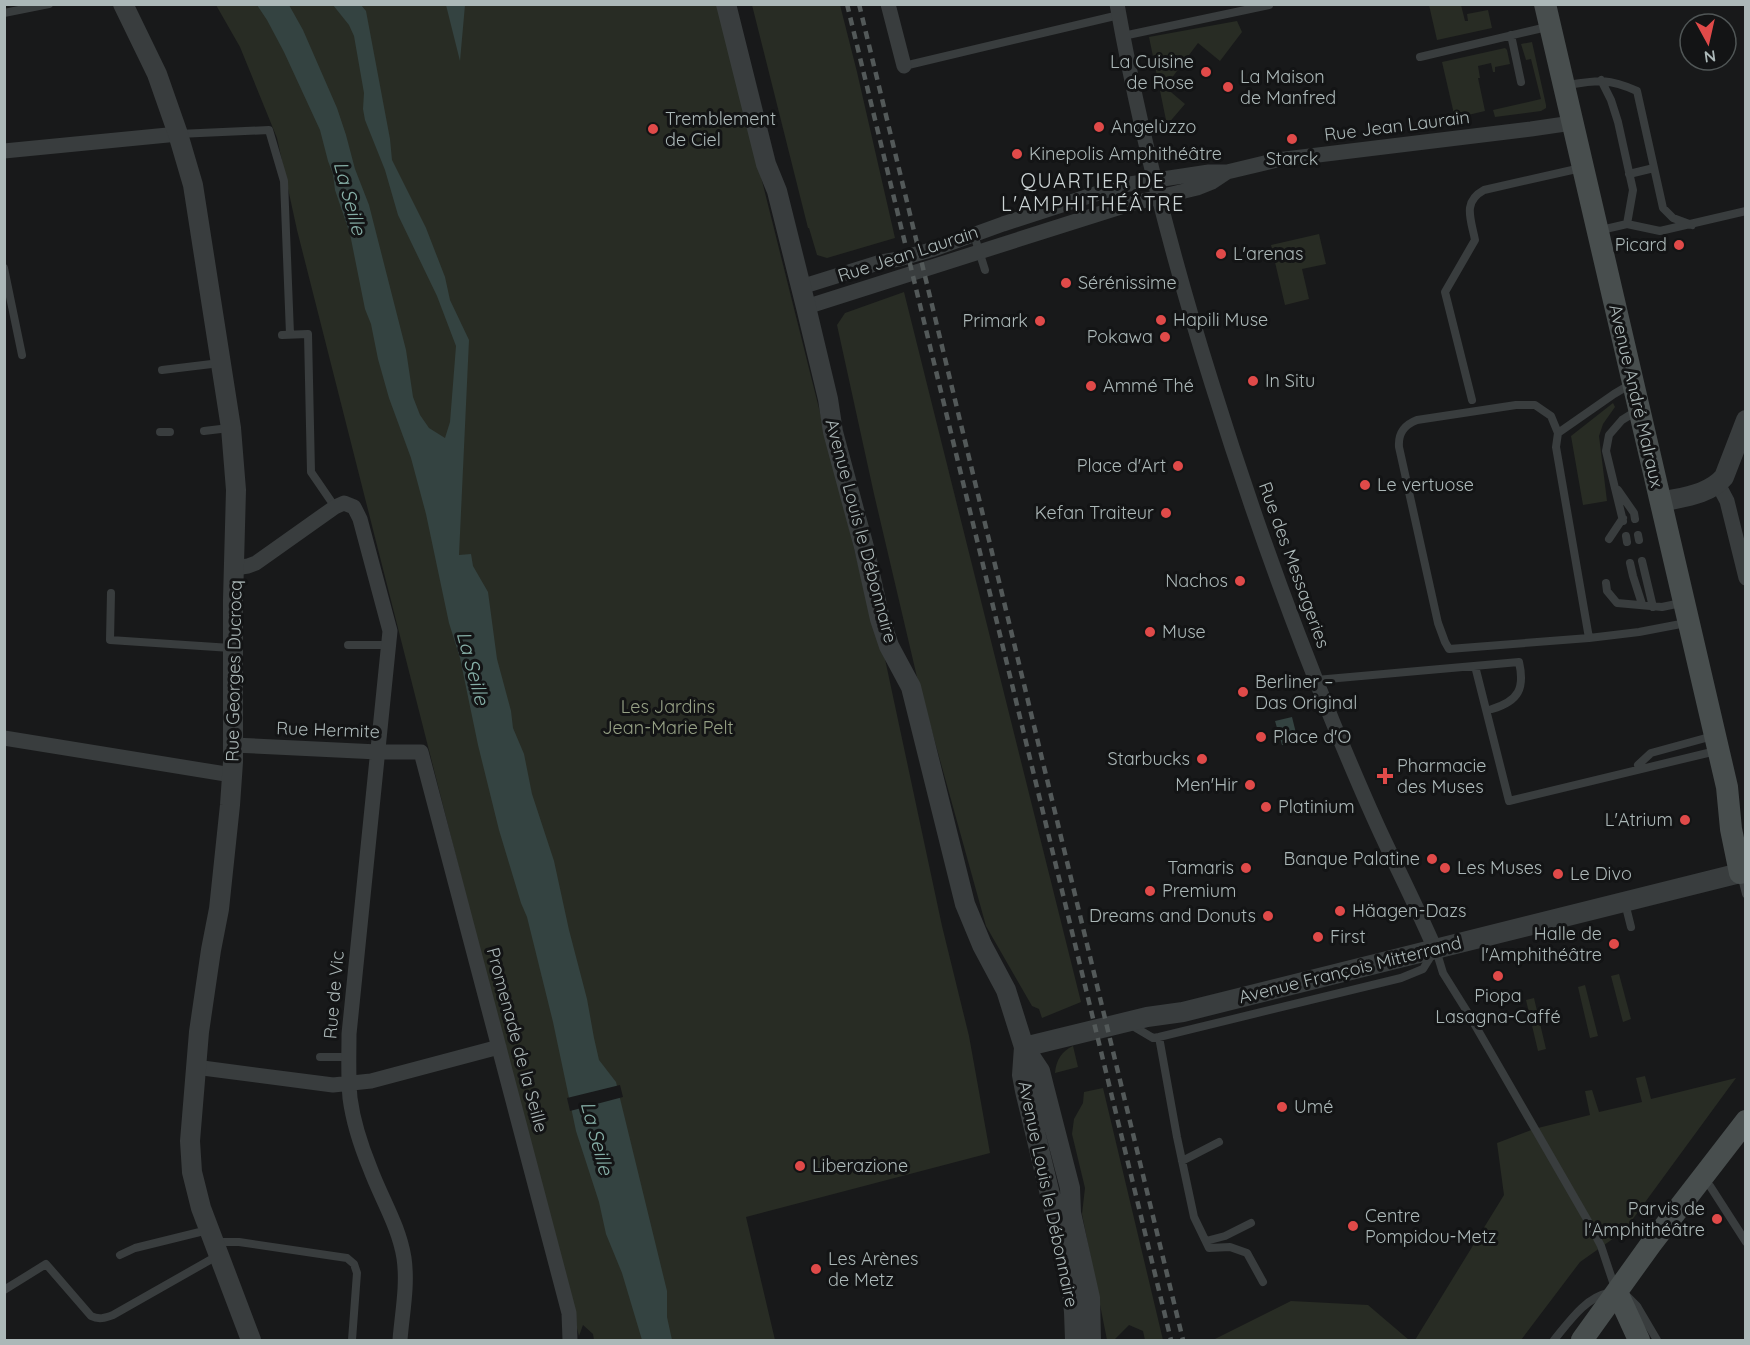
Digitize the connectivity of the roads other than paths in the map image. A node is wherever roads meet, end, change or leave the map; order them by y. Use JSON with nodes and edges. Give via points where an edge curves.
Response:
{"nodes":[{"id":1,"x":49,"y":4,"type":"edge"},
{"id":2,"x":123,"y":4,"type":"edge"},
{"id":3,"x":726,"y":4,"type":"edge"},
{"id":4,"x":888,"y":4,"type":"edge"},
{"id":5,"x":1269,"y":6,"type":"edge"},
{"id":6,"x":1118,"y":10,"type":"edge"},
{"id":7,"x":4,"y":13,"type":"edge"},
{"id":8,"x":1548,"y":15,"type":"edge"},
{"id":9,"x":1510,"y":35,"type":"junction"},
{"id":10,"x":1123,"y":36,"type":"junction"},
{"id":11,"x":1420,"y":57,"type":"dead end"},
{"id":12,"x":904,"y":66,"type":"joint"},
{"id":13,"x":1601,"y":80,"type":"junction"},
{"id":14,"x":1521,"y":82,"type":"dead end"},
{"id":15,"x":1564,"y":85,"type":"junction"},
{"id":16,"x":1572,"y":123,"type":"junction"},
{"id":17,"x":178,"y":134,"type":"junction"},
{"id":18,"x":4,"y":151,"type":"edge"},
{"id":19,"x":1582,"y":167,"type":"junction"},
{"id":20,"x":1654,"y":168,"type":"junction"},
{"id":21,"x":1227,"y":172,"type":"junction"},
{"id":22,"x":1629,"y":174,"type":"junction"},
{"id":23,"x":1154,"y":180,"type":"junction"},
{"id":24,"x":1159,"y":197,"type":"junction"},
{"id":25,"x":1746,"y":211,"type":"edge"},
{"id":26,"x":1627,"y":224,"type":"junction"},
{"id":27,"x":1692,"y":225,"type":"junction"},
{"id":28,"x":1597,"y":230,"type":"junction"},
{"id":29,"x":974,"y":235,"type":"junction"},
{"id":30,"x":980,"y":252,"type":"junction"},
{"id":31,"x":4,"y":268,"type":"edge"},
{"id":32,"x":985,"y":270,"type":"dead end"},
{"id":33,"x":801,"y":287,"type":"junction"},
{"id":34,"x":806,"y":307,"type":"junction"},
{"id":35,"x":22,"y":355,"type":"dead end"},
{"id":36,"x":221,"y":363,"type":"junction"},
{"id":37,"x":162,"y":370,"type":"dead end"},
{"id":38,"x":1633,"y":383,"type":"junction"},
{"id":39,"x":1472,"y":400,"type":"dead end"},
{"id":40,"x":1639,"y":409,"type":"junction"},
{"id":41,"x":1746,"y":420,"type":"edge"},
{"id":42,"x":231,"y":428,"type":"junction"},
{"id":43,"x":204,"y":431,"type":"dead end"},
{"id":44,"x":160,"y":432,"type":"dead end"},
{"id":45,"x":170,"y":432,"type":"dead end"},
{"id":46,"x":1558,"y":433,"type":"junction"},
{"id":47,"x":1718,"y":484,"type":"junction"},
{"id":48,"x":1616,"y":486,"type":"junction"},
{"id":49,"x":1661,"y":502,"type":"junction"},
{"id":50,"x":335,"y":507,"type":"junction"},
{"id":51,"x":1635,"y":519,"type":"dead end"},
{"id":52,"x":1609,"y":539,"type":"dead end"},
{"id":53,"x":1642,"y":561,"type":"dead end"},
{"id":54,"x":1630,"y":563,"type":"dead end"},
{"id":55,"x":235,"y":568,"type":"junction"},
{"id":56,"x":1746,"y":578,"type":"edge"},
{"id":57,"x":1606,"y":583,"type":"dead end"},
{"id":58,"x":111,"y":593,"type":"dead end"},
{"id":59,"x":1642,"y":604,"type":"junction"},
{"id":60,"x":1653,"y":607,"type":"junction"},
{"id":61,"x":1686,"y":613,"type":"junction"},
{"id":62,"x":1589,"y":638,"type":"junction"},
{"id":63,"x":348,"y":645,"type":"dead end"},
{"id":64,"x":390,"y":645,"type":"junction"},
{"id":65,"x":233,"y":648,"type":"junction"},
{"id":66,"x":1475,"y":666,"type":"junction"},
{"id":67,"x":1316,"y":680,"type":"junction"},
{"id":68,"x":1492,"y":709,"type":"dead end"},
{"id":69,"x":4,"y":738,"type":"edge"},
{"id":70,"x":1716,"y":743,"type":"junction"},
{"id":71,"x":233,"y":745,"type":"junction"},
{"id":72,"x":378,"y":752,"type":"junction"},
{"id":73,"x":421,"y":752,"type":"joint"},
{"id":74,"x":1638,"y":765,"type":"dead end"},
{"id":75,"x":232,"y":775,"type":"junction"},
{"id":76,"x":1740,"y":823,"type":"edge"},
{"id":77,"x":1744,"y":880,"type":"edge"},
{"id":78,"x":1625,"y":901,"type":"junction"},
{"id":79,"x":1631,"y":927,"type":"dead end"},
{"id":80,"x":1436,"y":949,"type":"junction"},
{"id":81,"x":1126,"y":1022,"type":"junction"},
{"id":82,"x":1159,"y":1037,"type":"junction"},
{"id":83,"x":499,"y":1047,"type":"junction"},
{"id":84,"x":1024,"y":1047,"type":"junction"},
{"id":85,"x":320,"y":1057,"type":"dead end"},
{"id":86,"x":349,"y":1058,"type":"junction"},
{"id":87,"x":195,"y":1067,"type":"junction"},
{"id":88,"x":349,"y":1084,"type":"junction"},
{"id":89,"x":1746,"y":1121,"type":"edge"},
{"id":90,"x":1219,"y":1142,"type":"dead end"},
{"id":91,"x":1182,"y":1161,"type":"junction"},
{"id":92,"x":1702,"y":1180,"type":"junction"},
{"id":93,"x":1251,"y":1223,"type":"dead end"},
{"id":94,"x":1206,"y":1241,"type":"junction"},
{"id":95,"x":1746,"y":1242,"type":"edge"},
{"id":96,"x":214,"y":1243,"type":"junction"},
{"id":97,"x":120,"y":1255,"type":"dead end"},
{"id":98,"x":1263,"y":1282,"type":"dead end"},
{"id":99,"x":4,"y":1290,"type":"edge"},
{"id":100,"x":1617,"y":1292,"type":"junction"},
{"id":101,"x":571,"y":1340,"type":"edge"},
{"id":102,"x":251,"y":1341,"type":"edge"},
{"id":103,"x":352,"y":1341,"type":"edge"},
{"id":104,"x":400,"y":1341,"type":"edge"},
{"id":105,"x":1075,"y":1341,"type":"edge"},
{"id":106,"x":1091,"y":1341,"type":"edge"},
{"id":107,"x":1554,"y":1341,"type":"edge"},
{"id":108,"x":1582,"y":1341,"type":"edge"},
{"id":109,"x":1639,"y":1341,"type":"edge"},
{"id":110,"x":1657,"y":1341,"type":"edge"}],
"edges":[{"from":1,"to":7,"type":"lane"},
{"from":2,"to":17,"type":"street","name":"Rue Georges Ducrocq","via":[[157,74]]},
{"from":3,"to":33,"type":"street","name":"Avenue Louis le Débonnaire"},
{"from":4,"to":12,"type":"street"},
{"from":5,"to":10,"type":"lane"},
{"from":6,"to":10,"type":"street","name":"Rue des Messageries"},
{"from":6,"to":12,"type":"lane"},
{"from":8,"to":9,"type":"lane"},
{"from":8,"to":15,"type":"main road","name":"Avenue André Malraux"},
{"from":9,"to":11,"type":"lane"},
{"from":9,"to":14,"type":"lane"},
{"from":10,"to":23,"type":"street","name":"Rue des Messageries"},
{"from":13,"to":15,"type":"lane"},
{"from":13,"to":20,"type":"lane","via":[[1638,91]]},
{"from":13,"to":22,"type":"lane","via":[[1611,100]]},
{"from":15,"to":16,"type":"main road","name":"Avenue André Malraux"},
{"from":16,"to":19,"type":"main road","name":"Avenue André Malraux"},
{"from":16,"to":21,"type":"street","name":"Rue Jean Laurain","via":[[1277,160]]},
{"from":17,"to":18,"type":"street"},
{"from":17,"to":36,"type":"street","name":"Rue Georges Ducrocq","via":[[193,185]]},
{"from":17,"to":50,"type":"lane","via":[[269,130],[284,181],[286,335],[308,334],[311,472]]},
{"from":19,"to":28,"type":"main road","name":"Avenue André Malraux"},
{"from":19,"to":39,"type":"lane","via":[[1484,190],[1472,199],[1469,212],[1475,240],[1445,292]]},
{"from":20,"to":22,"type":"lane"},
{"from":20,"to":27,"type":"lane","via":[[1663,208],[1673,218]]},
{"from":21,"to":23,"type":"street","name":"Rue Jean Laurain"},
{"from":21,"to":24,"type":"street","name":"Rue Jean Laurain","via":[[1197,188]]},
{"from":22,"to":26,"type":"lane","via":[[1633,190]]},
{"from":23,"to":24,"type":"street","name":"Rue des Messageries"},
{"from":23,"to":29,"type":"street","name":"Rue Jean Laurain","via":[[1123,185]]},
{"from":24,"to":30,"type":"street","name":"Rue Jean Laurain"},
{"from":24,"to":67,"type":"street","name":"Rue des Messageries","via":[[1233,452]]},
{"from":25,"to":27,"type":"lane"},
{"from":26,"to":27,"type":"lane","via":[[1660,231]]},
{"from":26,"to":28,"type":"lane"},
{"from":28,"to":38,"type":"main road","name":"Avenue André Malraux"},
{"from":29,"to":30,"type":"lane"},
{"from":29,"to":33,"type":"street","name":"Rue Jean Laurain"},
{"from":30,"to":32,"type":"lane"},
{"from":30,"to":34,"type":"street","name":"Rue Jean Laurain"},
{"from":31,"to":35,"type":"lane"},
{"from":33,"to":34,"type":"street","name":"Avenue Louis le Débonnaire"},
{"from":34,"to":84,"type":"street","name":"Avenue Louis le Débonnaire","via":[[832,432],[881,623],[911,687],[970,918],[1006,990]]},
{"from":36,"to":37,"type":"lane"},
{"from":36,"to":42,"type":"street","name":"Rue Georges Ducrocq"},
{"from":38,"to":40,"type":"main road","name":"Avenue André Malraux"},
{"from":38,"to":46,"type":"lane"},
{"from":40,"to":48,"type":"lane","via":[[1609,435],[1606,451]]},
{"from":40,"to":49,"type":"main road","name":"Avenue André Malraux"},
{"from":41,"to":47,"type":"street"},
{"from":42,"to":43,"type":"lane"},
{"from":42,"to":55,"type":"street","name":"Rue Georges Ducrocq","via":[[236,490]]},
{"from":44,"to":45,"type":"lane"},
{"from":46,"to":62,"type":"lane","via":[[1556,447]]},
{"from":46,"to":62,"type":"lane","via":[[1551,416],[1535,405],[1516,405],[1417,420],[1409,423],[1398,437],[1438,623],[1449,649]]},
{"from":47,"to":49,"type":"street"},
{"from":47,"to":56,"type":"street","via":[[1727,501]]},
{"from":48,"to":51,"type":"lane"},
{"from":48,"to":52,"type":"lane","via":[[1623,519]]},
{"from":49,"to":61,"type":"main road","name":"Avenue André Malraux"},
{"from":50,"to":55,"type":"street","via":[[256,563]]},
{"from":50,"to":64,"type":"street","via":[[344,503],[354,507],[360,519],[390,631]]},
{"from":53,"to":60,"type":"lane"},
{"from":54,"to":59,"type":"lane"},
{"from":55,"to":65,"type":"street","name":"Rue Georges Ducrocq"},
{"from":57,"to":59,"type":"lane","via":[[1617,603]]},
{"from":58,"to":65,"type":"lane","via":[[110,640]]},
{"from":59,"to":60,"type":"lane"},
{"from":60,"to":61,"type":"lane"},
{"from":61,"to":62,"type":"lane","via":[[1639,632]]},
{"from":61,"to":70,"type":"main road","name":"Avenue André Malraux"},
{"from":63,"to":64,"type":"lane"},
{"from":64,"to":72,"type":"street","name":"Rue de Vic"},
{"from":65,"to":71,"type":"street","name":"Rue Georges Ducrocq"},
{"from":66,"to":67,"type":"lane"},
{"from":66,"to":68,"type":"lane","via":[[1519,662],[1520,690],[1502,706]]},
{"from":66,"to":70,"type":"lane","via":[[1479,697],[1509,801]]},
{"from":67,"to":80,"type":"street","name":"Rue des Messageries","via":[[1383,839]]},
{"from":69,"to":75,"type":"street"},
{"from":70,"to":74,"type":"lane","via":[[1651,753]]},
{"from":70,"to":76,"type":"main road","name":"Avenue André Malraux"},
{"from":71,"to":72,"type":"street","name":"Rue Hermite"},
{"from":71,"to":75,"type":"street","name":"Rue Georges Ducrocq"},
{"from":72,"to":73,"type":"street","name":"Rue Hermite"},
{"from":72,"to":86,"type":"street","name":"Rue de Vic"},
{"from":73,"to":83,"type":"street","name":"Promenade de la Seille"},
{"from":75,"to":87,"type":"street","name":"Rue Georges Ducrocq","via":[[219,909]]},
{"from":76,"to":77,"type":"main road","name":"Avenue André Malraux"},
{"from":77,"to":78,"type":"street","name":"Avenue François Mitterrand"},
{"from":78,"to":79,"type":"lane"},
{"from":78,"to":80,"type":"street","name":"Avenue François Mitterrand"},
{"from":80,"to":81,"type":"street","name":"Avenue François Mitterrand","via":[[1183,1012]]},
{"from":80,"to":82,"type":"lane","via":[[1423,969],[1401,978]]},
{"from":80,"to":100,"type":"lane","via":[[1443,973],[1588,1221]]},
{"from":81,"to":82,"type":"lane","via":[[1153,1038]]},
{"from":81,"to":84,"type":"street","name":"Avenue François Mitterrand"},
{"from":82,"to":91,"type":"lane"},
{"from":83,"to":88,"type":"street"},
{"from":83,"to":101,"type":"street","name":"Promenade de la Seille","via":[[569,1313]]},
{"from":84,"to":105,"type":"street","name":"Avenue Louis le Débonnaire","via":[[1022,1075],[1071,1281]]},
{"from":84,"to":106,"type":"street","name":"Avenue Louis le Débonnaire","via":[[1040,1071],[1070,1188],[1071,1213],[1090,1298]]},
{"from":85,"to":86,"type":"lane"},
{"from":86,"to":88,"type":"street","name":"Rue de Vic"},
{"from":87,"to":88,"type":"street"},
{"from":87,"to":96,"type":"street","name":"Rue Georges Ducrocq","via":[[190,1154],[196,1191]]},
{"from":88,"to":104,"type":"street","name":"Rue de Vic","via":[[363,1148],[397,1230],[404,1258]]},
{"from":89,"to":92,"type":"main road"},
{"from":90,"to":91,"type":"lane"},
{"from":91,"to":94,"type":"lane","via":[[1194,1217]]},
{"from":92,"to":95,"type":"lane","via":[[1710,1186]]},
{"from":92,"to":100,"type":"main road"},
{"from":93,"to":94,"type":"lane"},
{"from":94,"to":98,"type":"lane","via":[[1209,1248],[1230,1247],[1247,1253]]},
{"from":96,"to":97,"type":"lane","via":[[135,1248]]},
{"from":96,"to":99,"type":"lane","via":[[103,1319],[90,1316],[46,1264]]},
{"from":96,"to":102,"type":"street","name":"Rue Georges Ducrocq"},
{"from":96,"to":103,"type":"lane","via":[[239,1242],[347,1258],[357,1273]]},
{"from":100,"to":107,"type":"lane","via":[[1589,1300]]},
{"from":100,"to":108,"type":"main road"},
{"from":100,"to":109,"type":"main road"},
{"from":100,"to":110,"type":"lane","via":[[1637,1306]]}]}
